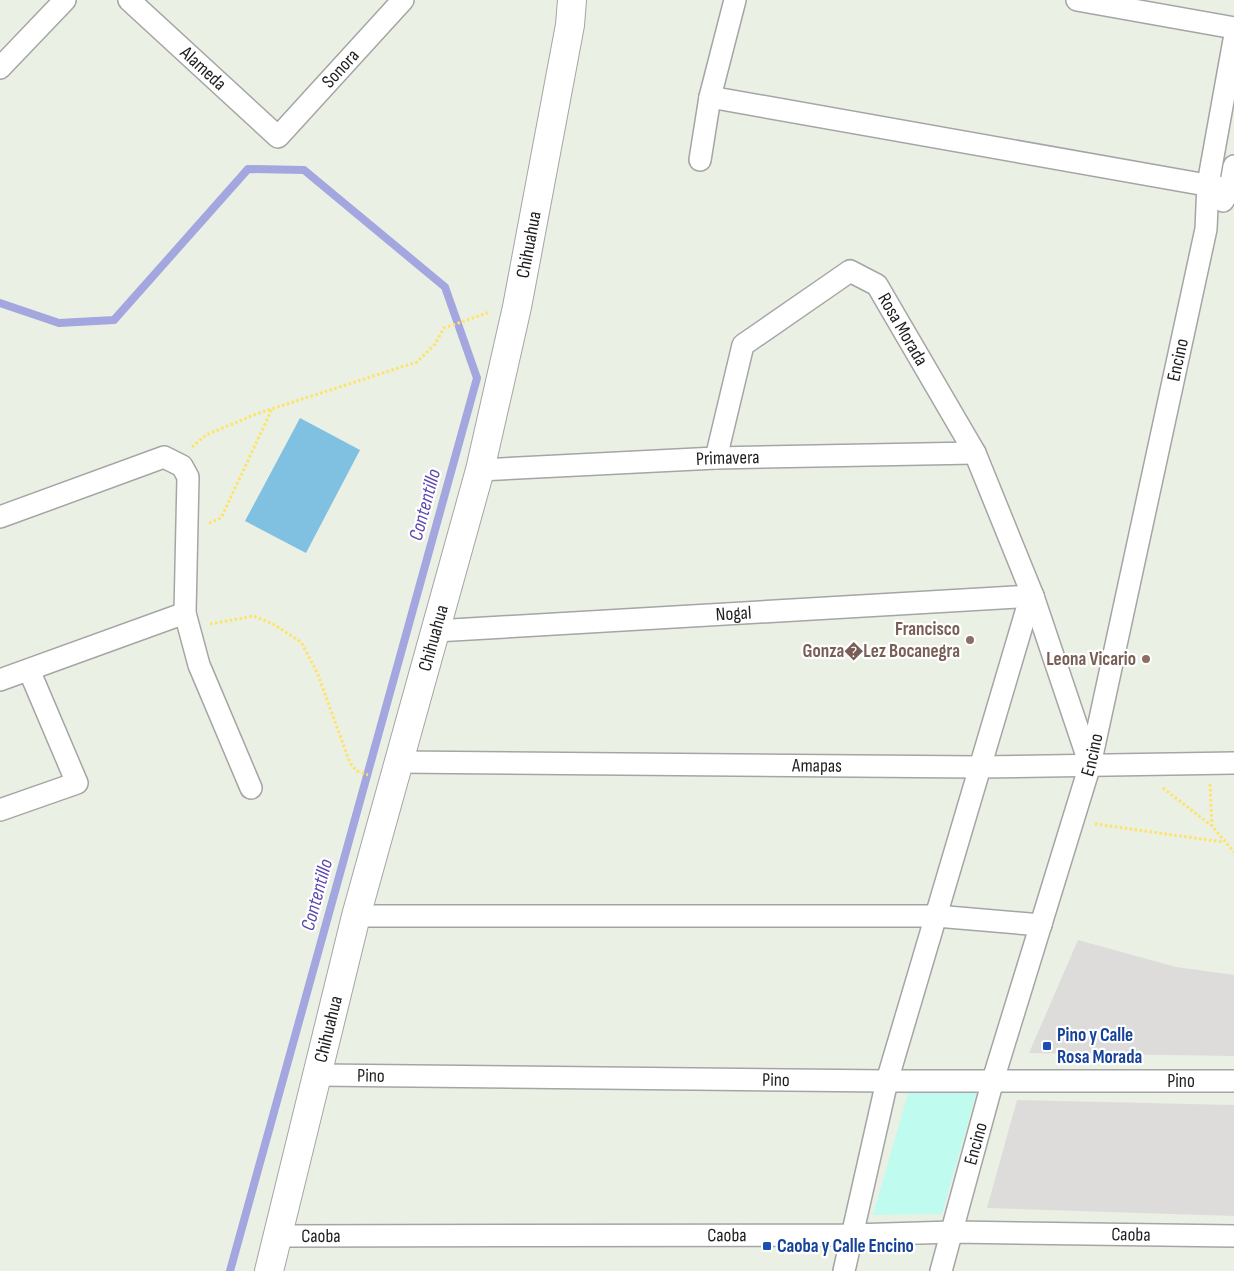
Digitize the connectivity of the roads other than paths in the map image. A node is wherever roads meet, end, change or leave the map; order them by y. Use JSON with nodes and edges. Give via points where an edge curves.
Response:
{"nodes":[{"id":1,"x":65,"y":0,"type":"edge"},
{"id":2,"x":129,"y":0,"type":"edge"},
{"id":3,"x":403,"y":0,"type":"edge"},
{"id":4,"x":572,"y":0,"type":"edge"},
{"id":5,"x":735,"y":0,"type":"edge"},
{"id":6,"x":1077,"y":0,"type":"edge"},
{"id":7,"x":1234,"y":28,"type":"edge"},
{"id":8,"x":1234,"y":40,"type":"edge"},
{"id":9,"x":0,"y":68,"type":"edge"},
{"id":10,"x":710,"y":97,"type":"junction"},
{"id":11,"x":278,"y":137,"type":"joint"},
{"id":12,"x":700,"y":160,"type":"dead end"},
{"id":13,"x":1234,"y":166,"type":"edge"},
{"id":14,"x":1208,"y":184,"type":"junction"},
{"id":15,"x":1232,"y":189,"type":"edge"},
{"id":16,"x":1206,"y":229,"type":"junction"},
{"id":17,"x":975,"y":452,"type":"junction"},
{"id":18,"x":716,"y":458,"type":"junction"},
{"id":19,"x":480,"y":470,"type":"junction"},
{"id":20,"x":0,"y":517,"type":"edge"},
{"id":21,"x":1033,"y":596,"type":"junction"},
{"id":22,"x":187,"y":620,"type":"junction"},
{"id":23,"x":434,"y":631,"type":"junction"},
{"id":24,"x":29,"y":670,"type":"junction"},
{"id":25,"x":0,"y":680,"type":"edge"},
{"id":26,"x":1234,"y":763,"type":"edge"},
{"id":27,"x":1090,"y":765,"type":"junction"},
{"id":28,"x":980,"y":767,"type":"junction"},
{"id":29,"x":395,"y":773,"type":"junction"},
{"id":30,"x":251,"y":788,"type":"dead end"},
{"id":31,"x":0,"y":810,"type":"edge"},
{"id":32,"x":356,"y":916,"type":"junction"},
{"id":33,"x":936,"y":916,"type":"junction"},
{"id":34,"x":1042,"y":925,"type":"junction"},
{"id":35,"x":317,"y":1075,"type":"junction"},
{"id":36,"x":993,"y":1080,"type":"junction"},
{"id":37,"x":887,"y":1081,"type":"junction"},
{"id":38,"x":1234,"y":1081,"type":"edge"},
{"id":39,"x":953,"y":1232,"type":"junction"},
{"id":40,"x":852,"y":1235,"type":"junction"},
{"id":41,"x":279,"y":1236,"type":"junction"},
{"id":42,"x":1234,"y":1236,"type":"edge"},
{"id":43,"x":269,"y":1271,"type":"edge"},
{"id":44,"x":844,"y":1271,"type":"edge"},
{"id":45,"x":941,"y":1271,"type":"edge"}],
"edges":[{"from":1,"to":9,"type":"street"},
{"from":2,"to":11,"type":"street","name":"Alameda"},
{"from":3,"to":11,"type":"street","name":"Sonora"},
{"from":4,"to":19,"type":"street","name":"Chihuahua","via":[[517,307]]},
{"from":5,"to":10,"type":"street"},
{"from":6,"to":7,"type":"street"},
{"from":8,"to":14,"type":"street"},
{"from":10,"to":12,"type":"street"},
{"from":10,"to":14,"type":"street"},
{"from":13,"to":15,"type":"street"},
{"from":14,"to":15,"type":"street"},
{"from":14,"to":16,"type":"street"},
{"from":15,"to":16,"type":"street"},
{"from":16,"to":27,"type":"street","name":"Encino"},
{"from":17,"to":18,"type":"street","name":"Primavera"},
{"from":17,"to":18,"type":"street","name":"Rosa Morada","via":[[877,285],[850,271],[743,345]]},
{"from":17,"to":21,"type":"street","name":"Rosa Morada"},
{"from":18,"to":19,"type":"street","name":"Primavera"},
{"from":19,"to":23,"type":"street","name":"Chihuahua"},
{"from":20,"to":22,"type":"street","via":[[164,457],[182,466],[188,477]]},
{"from":21,"to":23,"type":"street","name":"Nogal"},
{"from":21,"to":27,"type":"street","name":"Rosa Morada"},
{"from":21,"to":28,"type":"street"},
{"from":22,"to":24,"type":"street"},
{"from":22,"to":30,"type":"street","via":[[199,665]]},
{"from":23,"to":29,"type":"street","name":"Chihuahua"},
{"from":24,"to":25,"type":"street"},
{"from":24,"to":31,"type":"street","via":[[77,783]]},
{"from":26,"to":27,"type":"street","name":"Amapas"},
{"from":27,"to":28,"type":"street","name":"Amapas"},
{"from":27,"to":34,"type":"street","name":"Encino"},
{"from":28,"to":29,"type":"street","name":"Amapas"},
{"from":28,"to":33,"type":"street"},
{"from":29,"to":32,"type":"street","name":"Chihuahua"},
{"from":32,"to":33,"type":"street"},
{"from":32,"to":35,"type":"street","name":"Chihuahua"},
{"from":33,"to":34,"type":"street"},
{"from":33,"to":37,"type":"street"},
{"from":34,"to":36,"type":"street","name":"Encino"},
{"from":35,"to":37,"type":"street","name":"Pino"},
{"from":35,"to":41,"type":"street","name":"Chihuahua"},
{"from":36,"to":37,"type":"street","name":"Pino"},
{"from":36,"to":38,"type":"street","name":"Pino"},
{"from":36,"to":39,"type":"street","name":"Encino"},
{"from":37,"to":40,"type":"street"},
{"from":39,"to":40,"type":"street","name":"Caoba"},
{"from":39,"to":42,"type":"street","name":"Caoba"},
{"from":39,"to":45,"type":"street","name":"Encino"},
{"from":40,"to":41,"type":"street","name":"Caoba"},
{"from":40,"to":44,"type":"street"},
{"from":41,"to":43,"type":"street","name":"Chihuahua"}]}
